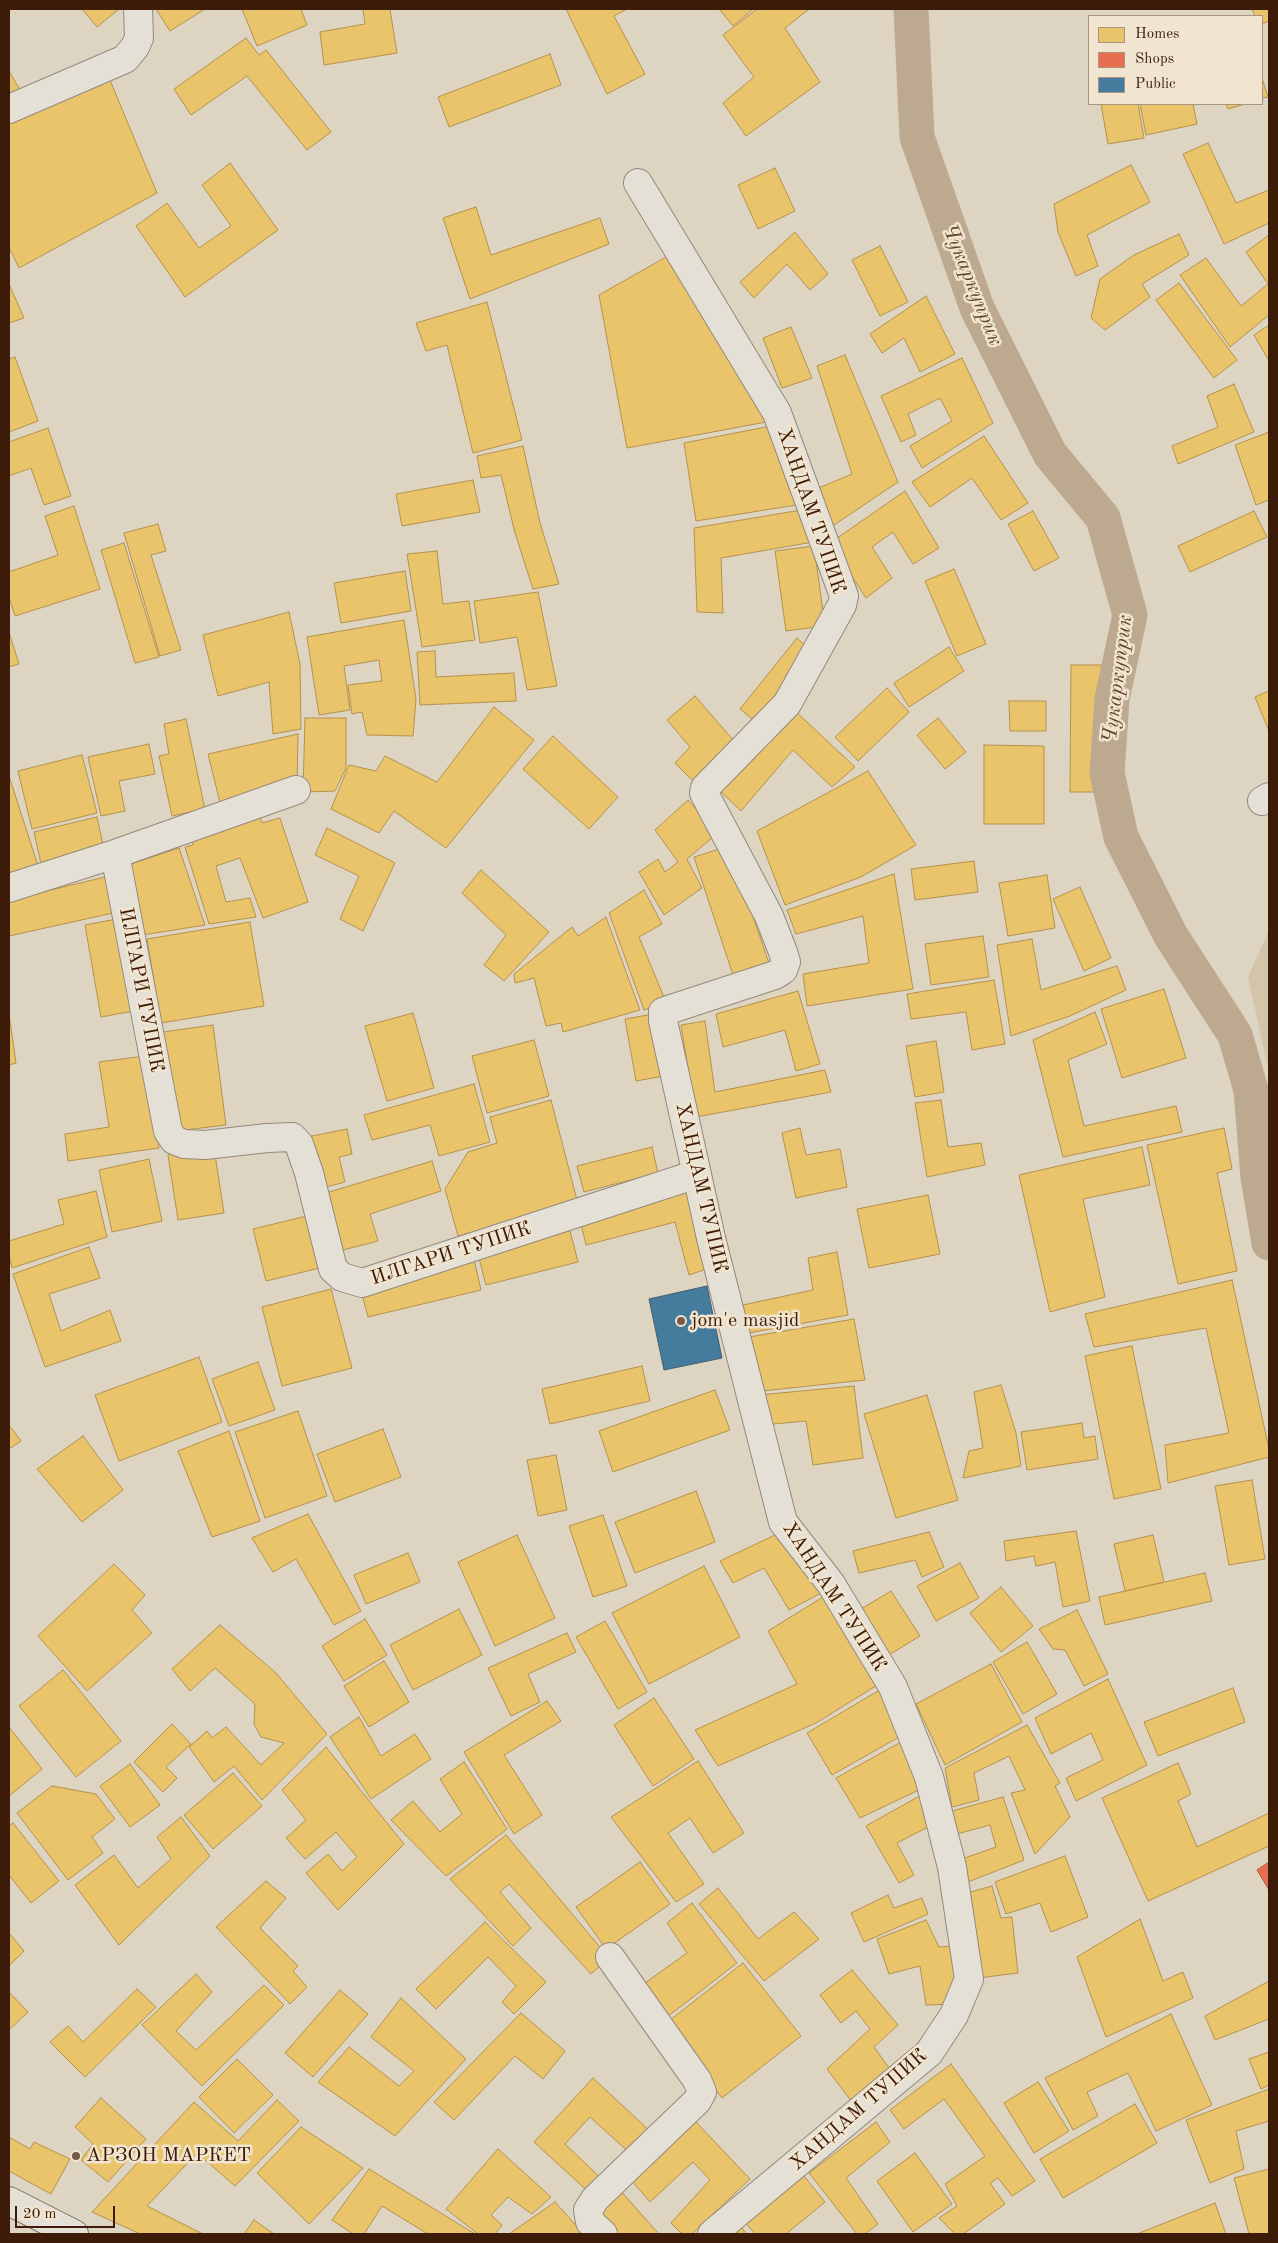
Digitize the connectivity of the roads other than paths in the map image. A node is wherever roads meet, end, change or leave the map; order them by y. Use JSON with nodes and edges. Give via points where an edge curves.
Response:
{"nodes":[{"id":1,"x":138,"y":9,"type":"edge"},
{"id":2,"x":9,"y":109,"type":"edge"},
{"id":3,"x":638,"y":183,"type":"dead end"},
{"id":4,"x":296,"y":790,"type":"dead end"},
{"id":5,"x":115,"y":854,"type":"junction"},
{"id":6,"x":9,"y":888,"type":"edge"},
{"id":7,"x":697,"y":1174,"type":"junction"},
{"id":8,"x":610,"y":1957,"type":"dead end"},
{"id":9,"x":9,"y":2201,"type":"edge"},
{"id":10,"x":74,"y":2234,"type":"edge"},
{"id":11,"x":603,"y":2234,"type":"edge"},
{"id":12,"x":712,"y":2234,"type":"edge"}],
"edges":[{"from":1,"to":2,"type":"street","via":[[139,38],[125,59]]},
{"from":3,"to":7,"type":"street","name":"ХАНДАМ ТУПИК","via":[[777,414],[844,596],[787,704],[705,788],[704,794],[769,916],[786,962],[783,970],[775,975],[663,1012]]},
{"from":4,"to":5,"type":"street"},
{"from":5,"to":6,"type":"street"},
{"from":5,"to":7,"type":"street","name":"ИЛГАРИ ТУПИК","via":[[168,1131],[174,1140],[184,1144],[292,1137],[299,1144],[309,1173],[334,1269],[342,1278],[362,1283]]},
{"from":7,"to":12,"type":"street","name":"ХАНДАМ ТУПИК","via":[[783,1522],[831,1584],[897,1696],[929,1777],[952,1867],[969,1979],[954,2015],[929,2053]]},
{"from":8,"to":11,"type":"street","via":[[697,2080],[702,2092],[697,2101],[595,2199],[588,2210],[590,2222]]},
{"from":9,"to":10,"type":"street"}]}
